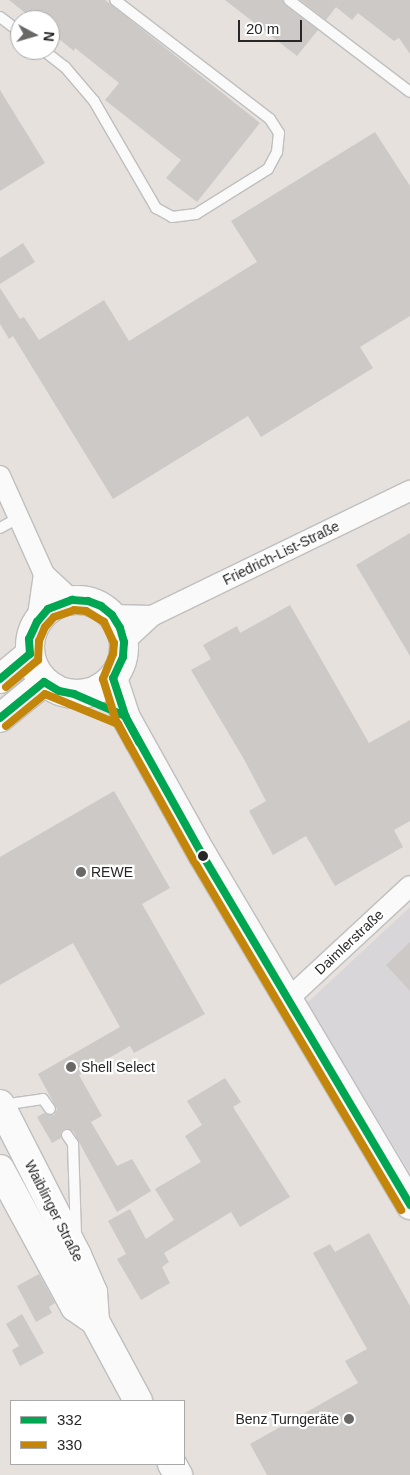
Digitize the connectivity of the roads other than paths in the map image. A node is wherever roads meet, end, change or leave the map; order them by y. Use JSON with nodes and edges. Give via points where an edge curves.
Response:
{"nodes":[{"id":1,"x":115,"y":0,"type":"edge"},
{"id":2,"x":289,"y":0,"type":"edge"},
{"id":3,"x":57,"y":60,"type":"edge"},
{"id":4,"x":410,"y":92,"type":"edge"},
{"id":5,"x":0,"y":476,"type":"edge"},
{"id":6,"x":410,"y":491,"type":"edge"},
{"id":7,"x":18,"y":518,"type":"junction"},
{"id":8,"x":0,"y":528,"type":"edge"},
{"id":9,"x":44,"y":574,"type":"junction"},
{"id":10,"x":72,"y":600,"type":"junction"},
{"id":11,"x":112,"y":614,"type":"junction"},
{"id":12,"x":152,"y":616,"type":"junction"},
{"id":13,"x":37,"y":622,"type":"junction"},
{"id":14,"x":124,"y":642,"type":"junction"},
{"id":15,"x":30,"y":654,"type":"junction"},
{"id":16,"x":113,"y":678,"type":"junction"},
{"id":17,"x":0,"y":679,"type":"edge"},
{"id":18,"x":44,"y":682,"type":"junction"},
{"id":19,"x":74,"y":694,"type":"junction"},
{"id":20,"x":125,"y":716,"type":"junction"},
{"id":21,"x":0,"y":718,"type":"edge"},
{"id":22,"x":410,"y":886,"type":"edge"},
{"id":23,"x":288,"y":999,"type":"junction"},
{"id":24,"x":0,"y":1105,"type":"edge"},
{"id":25,"x":50,"y":1110,"type":"dead end"},
{"id":26,"x":67,"y":1135,"type":"dead end"},
{"id":27,"x":0,"y":1170,"type":"edge"},
{"id":28,"x":410,"y":1205,"type":"edge"},
{"id":29,"x":77,"y":1254,"type":"junction"},
{"id":30,"x":95,"y":1321,"type":"junction"},
{"id":31,"x":137,"y":1400,"type":"edge"}],
"edges":[{"from":1,"to":3,"type":"lane","via":[[270,119],[279,133],[277,152],[268,169],[196,214],[172,217],[156,208],[94,101]]},
{"from":2,"to":4,"type":"lane"},
{"from":5,"to":7,"type":"street"},
{"from":6,"to":12,"type":"street","name":"Friedrich-List-Straße"},
{"from":7,"to":8,"type":"lane"},
{"from":7,"to":9,"type":"street"},
{"from":9,"to":10,"type":"street"},
{"from":9,"to":13,"type":"street"},
{"from":10,"to":11,"type":"main road","name":"Friedrich-List-Straße","via":[[88,601]]},
{"from":10,"to":13,"type":"main road","via":[[48,609]]},
{"from":11,"to":12,"type":"street","name":"Friedrich-List-Straße"},
{"from":11,"to":14,"type":"main road"},
{"from":12,"to":14,"type":"street","name":"Friedrich-List-Straße"},
{"from":13,"to":15,"type":"main road","via":[[29,638]]},
{"from":14,"to":16,"type":"main road","via":[[123,657]]},
{"from":15,"to":17,"type":"main road"},
{"from":15,"to":18,"type":"main road"},
{"from":16,"to":19,"type":"main road","via":[[92,692]]},
{"from":16,"to":20,"type":"main road"},
{"from":18,"to":19,"type":"main road","via":[[59,691]]},
{"from":18,"to":21,"type":"main road"},
{"from":19,"to":20,"type":"main road"},
{"from":20,"to":23,"type":"main road"},
{"from":22,"to":23,"type":"street","name":"Daimlerstraße"},
{"from":23,"to":28,"type":"main road"},
{"from":24,"to":25,"type":"lane","via":[[43,1099]]},
{"from":24,"to":29,"type":"main road","name":"Waiblinger Straße"},
{"from":26,"to":29,"type":"lane","via":[[73,1144]]},
{"from":27,"to":30,"type":"main road","name":"Waiblinger Straße","via":[[75,1308]]},
{"from":29,"to":30,"type":"main road","name":"Waiblinger Straße","via":[[93,1292]]},
{"from":30,"to":31,"type":"main road","name":"Waiblinger Straße"}]}
